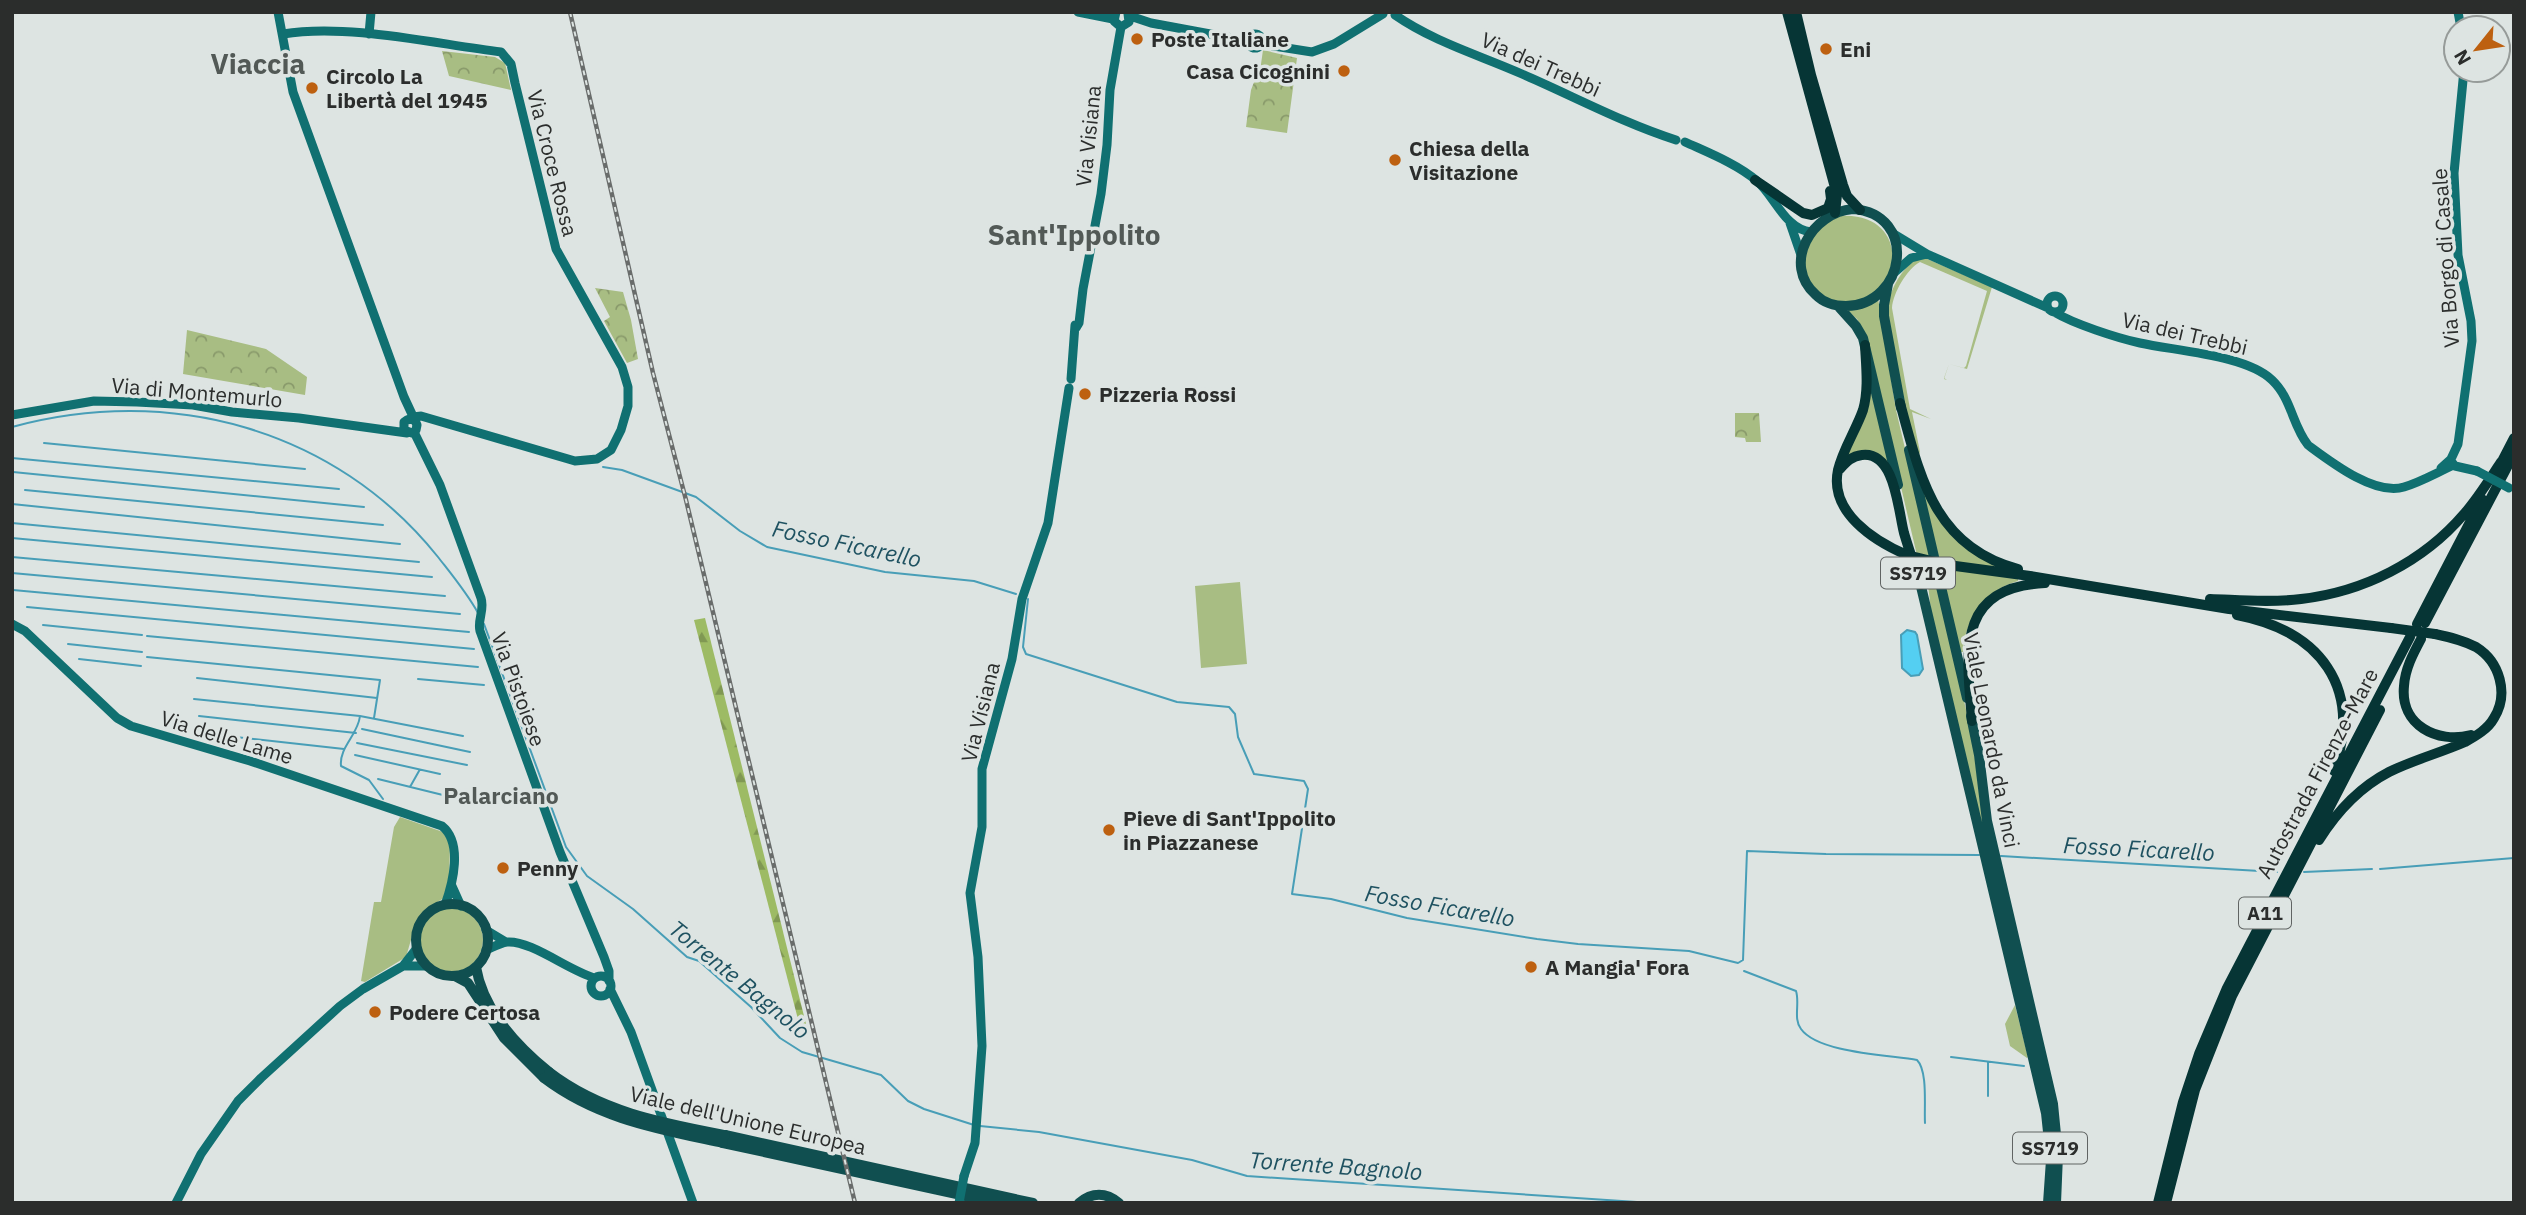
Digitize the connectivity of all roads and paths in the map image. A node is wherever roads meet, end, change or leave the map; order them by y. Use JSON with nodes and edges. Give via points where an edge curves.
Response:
{"nodes":[{"id":1,"x":278,"y":12,"type":"edge"},
{"id":2,"x":371,"y":12,"type":"edge"},
{"id":3,"x":1078,"y":12,"type":"edge"},
{"id":4,"x":1787,"y":12,"type":"edge"},
{"id":5,"x":1796,"y":12,"type":"edge"},
{"id":6,"x":1383,"y":13,"type":"edge"},
{"id":7,"x":1396,"y":14,"type":"edge"},
{"id":8,"x":1115,"y":15,"type":"edge"},
{"id":9,"x":1127,"y":20,"type":"edge"},
{"id":10,"x":283,"y":34,"type":"junction"},
{"id":11,"x":369,"y":34,"type":"junction"},
{"id":12,"x":2463,"y":84,"type":"edge"},
{"id":13,"x":1811,"y":103,"type":"junction"},
{"id":14,"x":1755,"y":180,"type":"junction"},
{"id":15,"x":1860,"y":210,"type":"junction"},
{"id":16,"x":1835,"y":213,"type":"junction"},
{"id":17,"x":1790,"y":222,"type":"junction"},
{"id":18,"x":1811,"y":232,"type":"junction"},
{"id":19,"x":1894,"y":234,"type":"junction"},
{"id":20,"x":1927,"y":254,"type":"junction"},
{"id":21,"x":1801,"y":255,"type":"junction"},
{"id":22,"x":1894,"y":273,"type":"junction"},
{"id":23,"x":1888,"y":284,"type":"junction"},
{"id":24,"x":1838,"y":306,"type":"junction"},
{"id":25,"x":1865,"y":345,"type":"junction"},
{"id":26,"x":1900,"y":403,"type":"junction"},
{"id":27,"x":12,"y":415,"type":"edge"},
{"id":28,"x":410,"y":426,"type":"junction"},
{"id":29,"x":2514,"y":438,"type":"edge"},
{"id":30,"x":2514,"y":454,"type":"edge"},
{"id":31,"x":2456,"y":460,"type":"junction"},
{"id":32,"x":590,"y":461,"type":"joint"},
{"id":33,"x":2501,"y":462,"type":"junction"},
{"id":34,"x":1838,"y":471,"type":"junction"},
{"id":35,"x":2511,"y":489,"type":"edge"},
{"id":36,"x":2068,"y":582,"type":"junction"},
{"id":37,"x":1921,"y":584,"type":"junction"},
{"id":38,"x":2184,"y":600,"type":"junction"},
{"id":39,"x":12,"y":624,"type":"edge"},
{"id":40,"x":2426,"y":628,"type":"junction"},
{"id":41,"x":2416,"y":638,"type":"junction"},
{"id":42,"x":1972,"y":721,"type":"junction"},
{"id":43,"x":2489,"y":725,"type":"junction"},
{"id":44,"x":2309,"y":829,"type":"junction"},
{"id":45,"x":452,"y":886,"type":"junction"},
{"id":46,"x":2287,"y":888,"type":"junction"},
{"id":47,"x":445,"y":905,"type":"junction"},
{"id":48,"x":461,"y":905,"type":"junction"},
{"id":49,"x":486,"y":930,"type":"junction"},
{"id":50,"x":506,"y":942,"type":"junction"},
{"id":51,"x":417,"y":948,"type":"junction"},
{"id":52,"x":486,"y":950,"type":"junction"},
{"id":53,"x":604,"y":957,"type":"junction"},
{"id":54,"x":428,"y":966,"type":"junction"},
{"id":55,"x":403,"y":967,"type":"junction"},
{"id":56,"x":476,"y":967,"type":"junction"},
{"id":57,"x":580,"y":974,"type":"junction"},
{"id":58,"x":455,"y":976,"type":"junction"},
{"id":59,"x":596,"y":977,"type":"junction"},
{"id":60,"x":592,"y":988,"type":"junction"},
{"id":61,"x":608,"y":988,"type":"junction"},
{"id":62,"x":547,"y":1075,"type":"junction"},
{"id":63,"x":724,"y":1139,"type":"junction"},
{"id":64,"x":2055,"y":1202,"type":"edge"},
{"id":65,"x":176,"y":1203,"type":"edge"},
{"id":66,"x":693,"y":1203,"type":"edge"},
{"id":67,"x":959,"y":1203,"type":"edge"},
{"id":68,"x":998,"y":1203,"type":"edge"},
{"id":69,"x":1033,"y":1203,"type":"edge"},
{"id":70,"x":1079,"y":1203,"type":"edge"},
{"id":71,"x":1119,"y":1203,"type":"edge"},
{"id":72,"x":2158,"y":1203,"type":"edge"},
{"id":73,"x":2166,"y":1203,"type":"edge"}],
"edges":[{"from":1,"to":10,"type":"street","name":"Via Pistoiese"},
{"from":2,"to":11,"type":"street"},
{"from":3,"to":8,"type":"street"},
{"from":4,"to":13,"type":"highway"},
{"from":5,"to":15,"type":"highway","via":[[1843,185]]},
{"from":6,"to":7,"type":"street","via":[[1388,18]]},
{"from":6,"to":9,"type":"street","via":[[1334,44],[1312,52],[1263,43],[1254,48],[1247,39]]},
{"from":7,"to":14,"type":"street","name":"Via dei Trebbi","via":[[1423,33],[1711,153]]},
{"from":8,"to":9,"type":"street","via":[[1115,23]]},
{"from":9,"to":67,"type":"street","name":"Via Visiana","bridge":true,"via":[[1110,90],[1101,194],[1048,523],[1022,599],[1012,659],[982,769],[982,827],[970,893],[982,1046],[974,1146]]},
{"from":10,"to":11,"type":"street","via":[[309,30]]},
{"from":10,"to":28,"type":"street","name":"Via Pistoiese","via":[[293,92],[404,397]]},
{"from":11,"to":32,"type":"street","name":"Via Croce Rossa","via":[[501,52],[511,64],[556,249],[627,379],[628,407],[616,443],[604,456]]},
{"from":12,"to":31,"type":"street","name":"Via Borgo di Casale","via":[[2454,173],[2458,255],[2472,341]]},
{"from":13,"to":14,"type":"highway","via":[[1830,194],[1828,208],[1807,214]]},
{"from":13,"to":16,"type":"highway","via":[[1837,195]]},
{"from":14,"to":17,"type":"street","name":"Via dei Trebbi"},
{"from":15,"to":16,"type":"main road"},
{"from":15,"to":19,"type":"main road","via":[[1879,218]]},
{"from":16,"to":18,"type":"main road"},
{"from":17,"to":18,"type":"street"},
{"from":17,"to":21,"type":"street"},
{"from":18,"to":21,"type":"main road"},
{"from":19,"to":20,"type":"street","name":"Via dei Trebbi"},
{"from":19,"to":22,"type":"main road","name":"Viale Leonardo da Vinci","number":"SS719","via":[[1898,253]]},
{"from":20,"to":22,"type":"street","via":[[1911,258]]},
{"from":20,"to":31,"type":"street","name":"Via dei Trebbi","via":[[2036,303],[2053,306],[2076,321],[2135,342],[2257,369],[2284,394],[2308,445],[2374,486],[2404,487]]},
{"from":21,"to":24,"type":"main road","name":"Viale Leonardo da Vinci","number":"SS719","via":[[1810,288]]},
{"from":22,"to":23,"type":"main road","name":"Viale Leonardo da Vinci","number":"SS719"},
{"from":23,"to":24,"type":"main road","name":"Viale Leonardo da Vinci","number":"SS719","via":[[1866,301]]},
{"from":23,"to":26,"type":"main road","name":"Viale Leonardo da Vinci","number":"SS719","via":[[1884,316]]},
{"from":24,"to":25,"type":"main road","name":"Viale Leonardo da Vinci","number":"SS719"},
{"from":25,"to":34,"type":"highway","via":[[1863,408]]},
{"from":25,"to":37,"type":"main road","name":"Viale Leonardo da Vinci","number":"SS719"},
{"from":26,"to":36,"type":"highway","via":[[1920,477],[1953,531],[2007,566]]},
{"from":26,"to":42,"type":"main road","name":"Viale Leonardo da Vinci","number":"SS719"},
{"from":27,"to":28,"type":"street","name":"Via di Montemurlo","via":[[94,401],[137,402],[379,428]]},
{"from":28,"to":32,"type":"street","name":"Via di Montemurlo","via":[[418,416],[575,461]]},
{"from":28,"to":53,"type":"street","name":"Via Pistoiese","via":[[440,485],[483,608],[480,631],[560,852]]},
{"from":29,"to":33,"type":"highway"},
{"from":30,"to":40,"type":"highway"},
{"from":31,"to":35,"type":"street","bridge":true},
{"from":33,"to":38,"type":"highway","via":[[2464,515],[2422,553],[2370,582],[2309,598]]},
{"from":33,"to":40,"type":"highway"},
{"from":34,"to":36,"type":"highway","bridge":true,"via":[[1842,502],[1854,519],[1875,538],[1907,555]]},
{"from":34,"to":37,"type":"highway","via":[[1846,461],[1867,454],[1886,466]]},
{"from":36,"to":38,"type":"highway"},
{"from":36,"to":42,"type":"highway","via":[[2008,590],[1978,615],[1967,653]]},
{"from":37,"to":64,"type":"main road","name":"Viale Leonardo da Vinci","number":"SS719","via":[[2044,1106]]},
{"from":38,"to":40,"type":"highway","bridge":true,"via":[[2391,628]]},
{"from":38,"to":44,"type":"highway","via":[[2288,631],[2328,668],[2341,702],[2343,736],[2335,769]]},
{"from":39,"to":45,"type":"street","name":"Via delle Lame","via":[[131,726],[250,761],[446,829],[454,844]]},
{"from":40,"to":43,"type":"highway","via":[[2469,643],[2493,663],[2502,690],[2499,709]]},
{"from":41,"to":43,"type":"highway","via":[[2403,696],[2411,718],[2429,734],[2444,738],[2470,735]]},
{"from":41,"to":44,"type":"highway","name":"Autostrada Firenze-Mare","number":"A11"},
{"from":41,"to":46,"type":"highway","name":"Autostrada Firenze-Mare","number":"A11"},
{"from":42,"to":64,"type":"main road","name":"Viale Leonardo da Vinci","number":"SS719","via":[[1990,834],[2053,1104]]},
{"from":43,"to":46,"type":"highway","via":[[2465,743],[2389,772],[2359,793],[2328,826]]},
{"from":44,"to":72,"type":"highway","name":"Autostrada Firenze-Mare","number":"A11","via":[[2204,1042],[2183,1101]]},
{"from":45,"to":47,"type":"street"},
{"from":45,"to":48,"type":"street"},
{"from":46,"to":73,"type":"highway","name":"Autostrada Firenze-Mare","number":"A11","via":[[2248,961],[2204,1064]]},
{"from":47,"to":48,"type":"main road"},
{"from":47,"to":51,"type":"main road","via":[[424,918],[417,932]]},
{"from":48,"to":49,"type":"main road","via":[[475,913]]},
{"from":49,"to":50,"type":"street"},
{"from":49,"to":52,"type":"main road"},
{"from":50,"to":52,"type":"street"},
{"from":50,"to":57,"type":"street","via":[[527,945]]},
{"from":51,"to":54,"type":"main road"},
{"from":51,"to":55,"type":"street"},
{"from":52,"to":56,"type":"main road"},
{"from":53,"to":59,"type":"street"},
{"from":53,"to":61,"type":"street","name":"Via Pistoiese"},
{"from":54,"to":55,"type":"street"},
{"from":54,"to":58,"type":"main road"},
{"from":55,"to":65,"type":"street","via":[[351,998],[238,1101]]},
{"from":56,"to":58,"type":"main road"},
{"from":56,"to":62,"type":"main road","name":"Viale dell'Unione Europea","via":[[479,984],[496,1014]]},
{"from":57,"to":59,"type":"street"},
{"from":57,"to":60,"type":"street"},
{"from":58,"to":62,"type":"main road","name":"Viale dell'Unione Europea","via":[[470,986],[504,1038]]},
{"from":59,"to":60,"type":"street"},
{"from":59,"to":61,"type":"street","via":[[605,977]]},
{"from":60,"to":61,"type":"street","via":[[596,994]]},
{"from":61,"to":66,"type":"street","via":[[631,1032]]},
{"from":62,"to":63,"type":"main road","name":"Viale dell'Unione Europea","bridge":true,"via":[[615,1110]]},
{"from":63,"to":68,"type":"main road","name":"Viale dell'Unione Europea"},
{"from":63,"to":69,"type":"main road","name":"Viale dell'Unione Europea"},
{"from":70,"to":71,"type":"main road","via":[[1099,1194]]}]}
